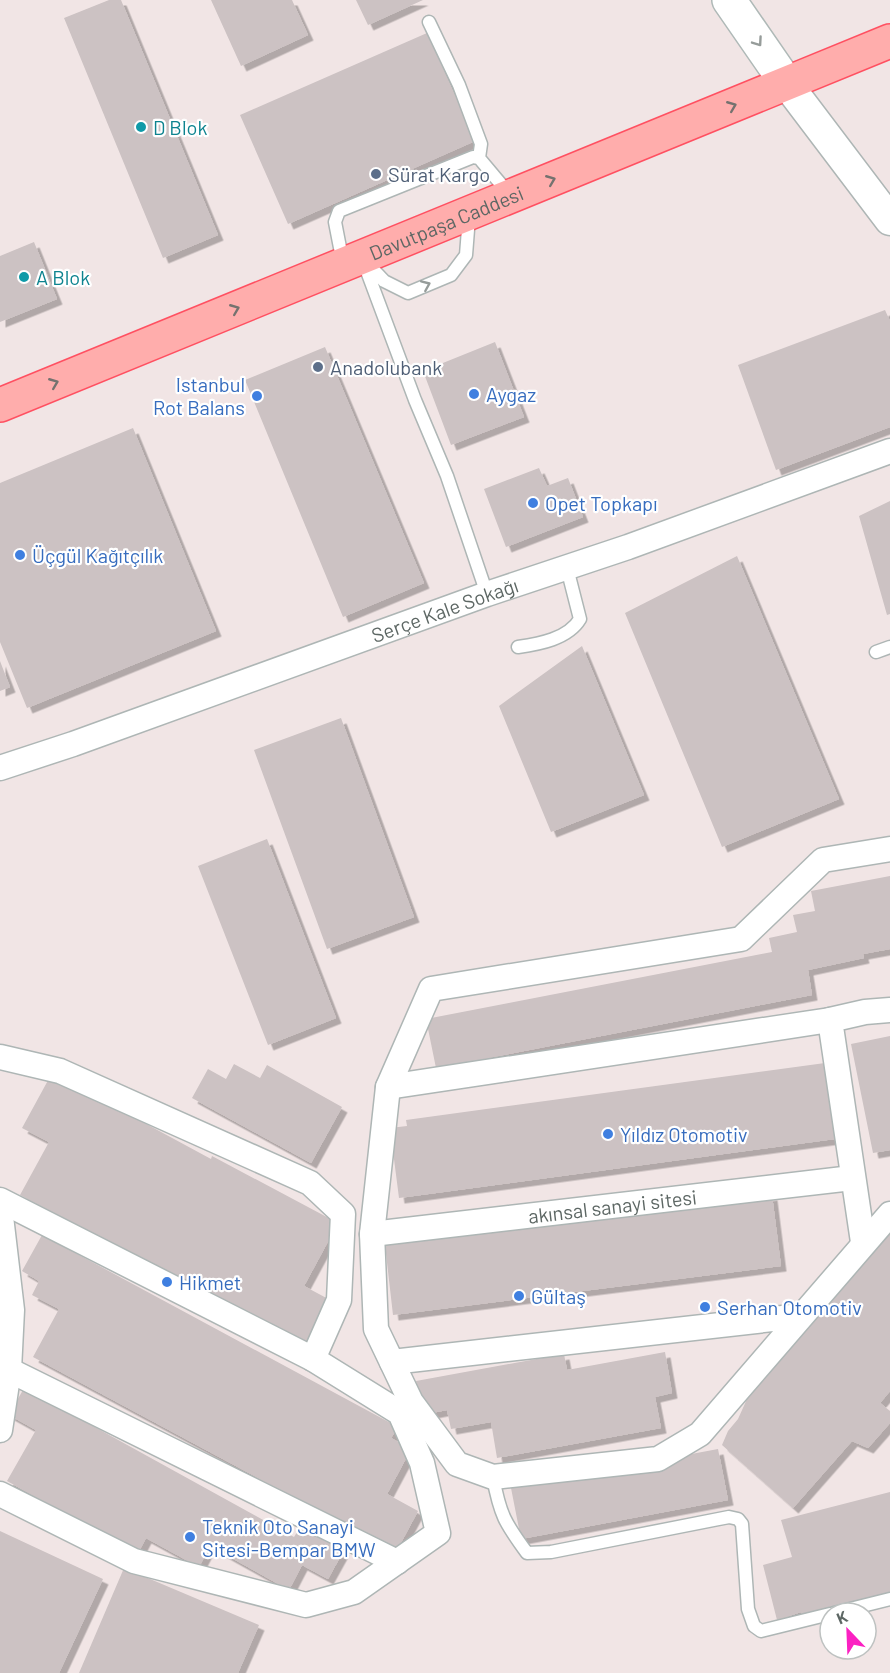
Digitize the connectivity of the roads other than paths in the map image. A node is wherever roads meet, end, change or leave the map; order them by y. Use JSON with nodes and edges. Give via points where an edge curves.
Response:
{"nodes":[{"id":1,"x":729,"y":0,"type":"edge"},
{"id":2,"x":429,"y":22,"type":"dead end"},
{"id":3,"x":890,"y":41,"type":"edge"},
{"id":4,"x":787,"y":84,"type":"junction"},
{"id":5,"x":479,"y":158,"type":"junction"},
{"id":6,"x":511,"y":196,"type":"junction"},
{"id":7,"x":469,"y":213,"type":"junction"},
{"id":8,"x":890,"y":220,"type":"edge"},
{"id":9,"x":352,"y":260,"type":"junction"},
{"id":10,"x":0,"y":405,"type":"edge"},
{"id":11,"x":890,"y":451,"type":"edge"},
{"id":12,"x":567,"y":568,"type":"junction"},
{"id":13,"x":487,"y":594,"type":"junction"},
{"id":14,"x":518,"y":647,"type":"dead end"},
{"id":15,"x":890,"y":647,"type":"edge"},
{"id":16,"x":876,"y":652,"type":"dead end"},
{"id":17,"x":0,"y":768,"type":"edge"},
{"id":18,"x":890,"y":849,"type":"edge"},
{"id":19,"x":890,"y":1010,"type":"edge"},
{"id":20,"x":830,"y":1020,"type":"junction"},
{"id":21,"x":0,"y":1057,"type":"edge"},
{"id":22,"x":388,"y":1087,"type":"junction"},
{"id":23,"x":852,"y":1178,"type":"junction"},
{"id":24,"x":0,"y":1200,"type":"edge"},
{"id":25,"x":0,"y":1208,"type":"edge"},
{"id":26,"x":890,"y":1214,"type":"edge"},
{"id":27,"x":372,"y":1234,"type":"junction"},
{"id":28,"x":863,"y":1242,"type":"junction"},
{"id":29,"x":6,"y":1307,"type":"edge"},
{"id":30,"x":800,"y":1316,"type":"junction"},
{"id":31,"x":313,"y":1359,"type":"junction"},
{"id":32,"x":392,"y":1362,"type":"junction"},
{"id":33,"x":9,"y":1370,"type":"junction"},
{"id":34,"x":411,"y":1414,"type":"junction"},
{"id":35,"x":0,"y":1428,"type":"edge"},
{"id":36,"x":493,"y":1477,"type":"junction"},
{"id":37,"x":0,"y":1494,"type":"edge"},
{"id":38,"x":397,"y":1562,"type":"junction"},
{"id":39,"x":818,"y":1617,"type":"edge"}],
"edges":[{"from":1,"to":4,"type":"main road","one_way":true},
{"from":2,"to":5,"type":"lane","via":[[481,144]]},
{"from":3,"to":4,"type":"main road","name":"Davutpaşa Caddesi"},
{"from":6,"to":4,"type":"main road","name":"Davutpaşa Caddesi","one_way":true},
{"from":4,"to":8,"type":"street"},
{"from":5,"to":6,"type":"lane"},
{"from":5,"to":9,"type":"lane","via":[[473,157],[339,211],[335,222]]},
{"from":6,"to":7,"type":"main road","name":"Davutpaşa Caddesi"},
{"from":7,"to":9,"type":"main road","name":"Davutpaşa Caddesi"},
{"from":9,"to":7,"type":"lane","one_way":true,"via":[[408,293],[451,275],[466,255]]},
{"from":10,"to":9,"type":"main road","name":"Davutpaşa Caddesi","one_way":true},
{"from":9,"to":13,"type":"lane","via":[[447,476]]},
{"from":11,"to":12,"type":"street","name":"Serçe Kale Sokağı"},
{"from":12,"to":13,"type":"street","name":"Serçe Kale Sokağı"},
{"from":12,"to":14,"type":"lane","via":[[580,618],[575,627],[551,640]]},
{"from":13,"to":17,"type":"street","name":"Serçe Kale Sokağı"},
{"from":15,"to":16,"type":"lane"},
{"from":18,"to":22,"type":"street","via":[[823,860],[741,939],[431,989]]},
{"from":19,"to":20,"type":"street"},
{"from":20,"to":22,"type":"street"},
{"from":20,"to":23,"type":"street"},
{"from":21,"to":31,"type":"street","via":[[60,1071],[310,1183],[343,1214],[339,1300]]},
{"from":22,"to":27,"type":"street"},
{"from":23,"to":27,"type":"street","name":"akınsal sanayi sitesi"},
{"from":23,"to":28,"type":"street"},
{"from":24,"to":31,"type":"street"},
{"from":25,"to":29,"type":"street"},
{"from":26,"to":28,"type":"street"},
{"from":27,"to":32,"type":"street","via":[[376,1329]]},
{"from":28,"to":30,"type":"street"},
{"from":29,"to":33,"type":"street"},
{"from":30,"to":32,"type":"street"},
{"from":30,"to":36,"type":"street","via":[[700,1434],[658,1459]]},
{"from":31,"to":34,"type":"street"},
{"from":32,"to":34,"type":"street","via":[[411,1402]]},
{"from":33,"to":35,"type":"street"},
{"from":33,"to":38,"type":"street"},
{"from":34,"to":36,"type":"street","via":[[457,1464]]},
{"from":34,"to":38,"type":"street","via":[[438,1533]]},
{"from":36,"to":39,"type":"lane","via":[[505,1523],[527,1553],[551,1552],[729,1517],[738,1519],[742,1524],[748,1609],[754,1626],[761,1631]]},
{"from":37,"to":38,"type":"street","via":[[134,1561],[306,1605],[354,1592]]}]}
